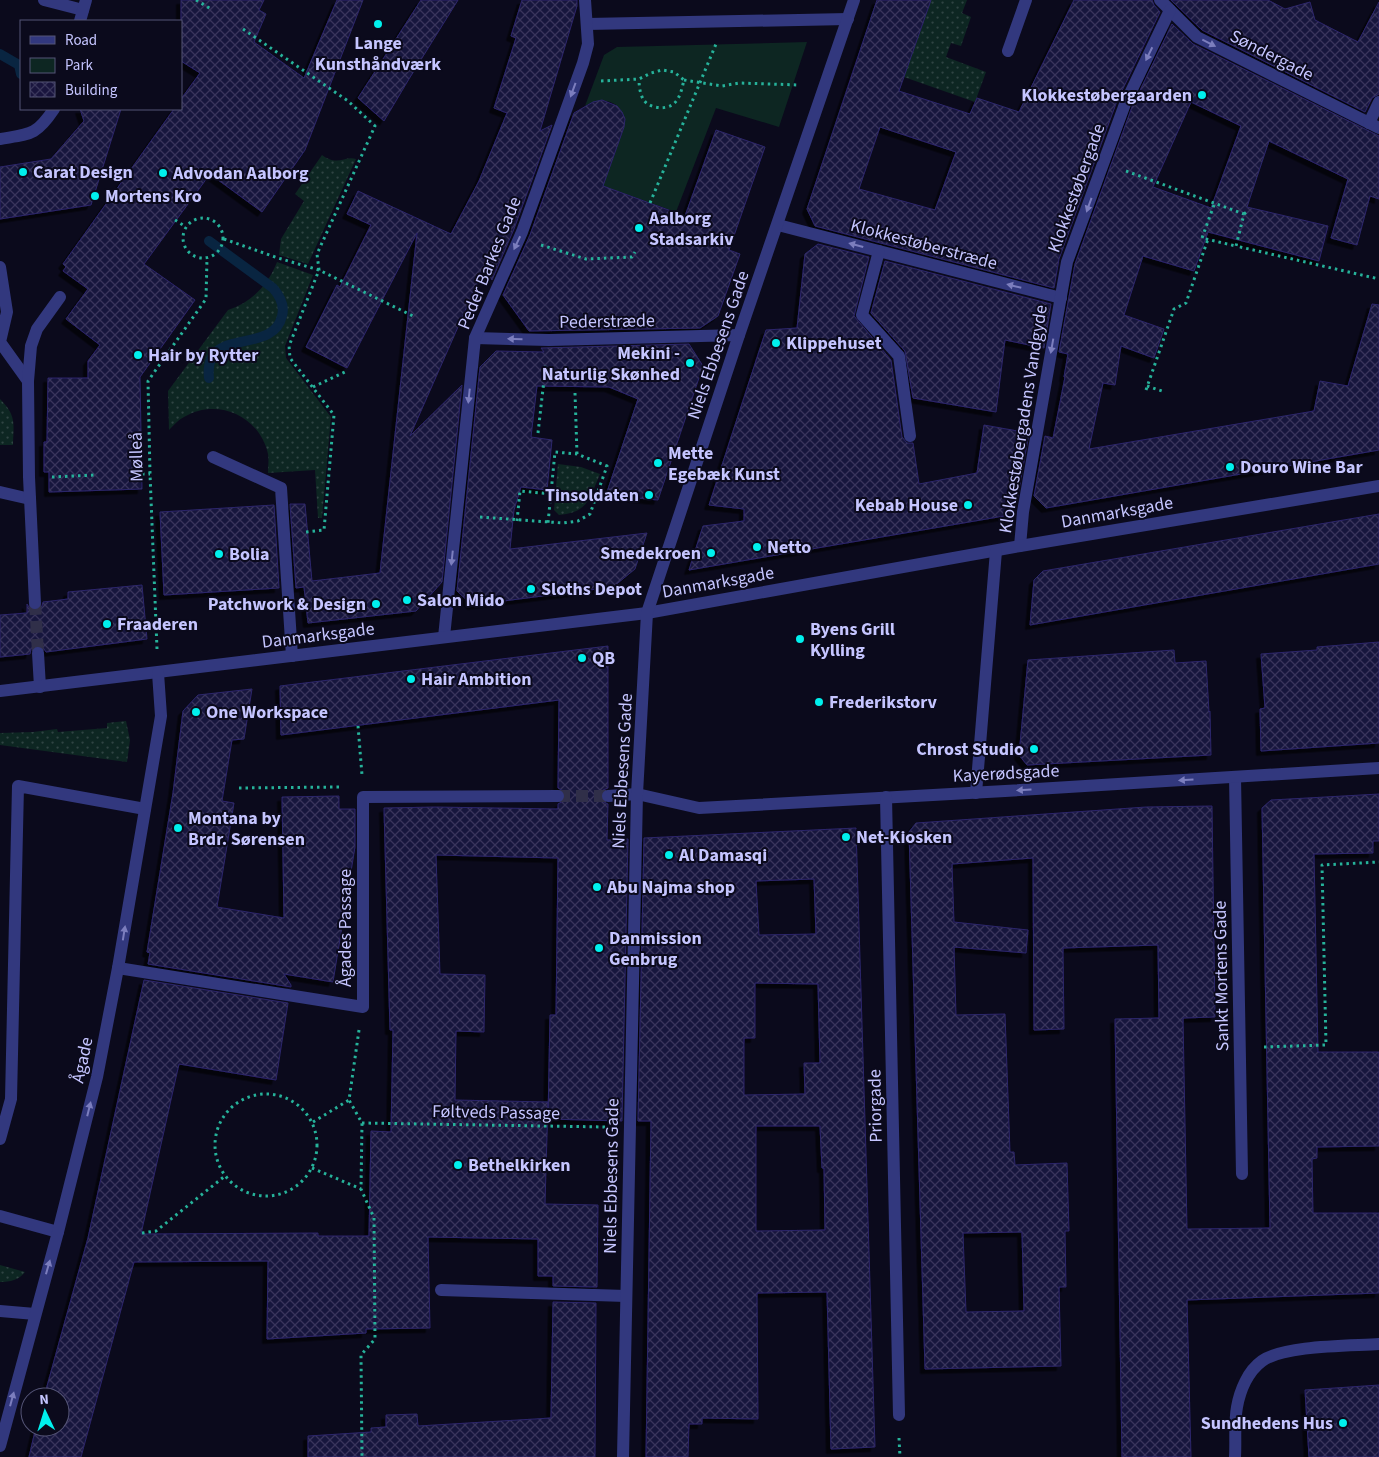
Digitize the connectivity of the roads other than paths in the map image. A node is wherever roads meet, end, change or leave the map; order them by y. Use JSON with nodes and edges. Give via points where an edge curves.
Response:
{"nodes":[{"id":1,"x":44,"y":0,"type":"edge"},
{"id":2,"x":585,"y":0,"type":"edge"},
{"id":3,"x":854,"y":0,"type":"edge"},
{"id":4,"x":1026,"y":0,"type":"edge"},
{"id":5,"x":1160,"y":0,"type":"edge"},
{"id":6,"x":1170,"y":10,"type":"junction"},
{"id":7,"x":83,"y":11,"type":"edge"},
{"id":8,"x":848,"y":19,"type":"junction"},
{"id":9,"x":587,"y":24,"type":"junction"},
{"id":10,"x":1008,"y":52,"type":"dead end"},
{"id":11,"x":1379,"y":102,"type":"edge"},
{"id":12,"x":53,"y":110,"type":"edge"},
{"id":13,"x":1374,"y":125,"type":"edge"},
{"id":14,"x":0,"y":139,"type":"edge"},
{"id":15,"x":778,"y":224,"type":"junction"},
{"id":16,"x":879,"y":251,"type":"junction"},
{"id":17,"x":0,"y":267,"type":"edge"},
{"id":18,"x":60,"y":297,"type":"dead end"},
{"id":19,"x":1061,"y":298,"type":"junction"},
{"id":20,"x":739,"y":335,"type":"junction"},
{"id":21,"x":475,"y":338,"type":"junction"},
{"id":22,"x":28,"y":381,"type":"junction"},
{"id":23,"x":910,"y":436,"type":"dead end"},
{"id":24,"x":213,"y":457,"type":"dead end"},
{"id":25,"x":1379,"y":486,"type":"edge"},
{"id":26,"x":0,"y":492,"type":"edge"},
{"id":27,"x":30,"y":499,"type":"junction"},
{"id":28,"x":1020,"y":546,"type":"junction"},
{"id":29,"x":996,"y":550,"type":"junction"},
{"id":30,"x":35,"y":603,"type":"tunnel mouth"},
{"id":31,"x":647,"y":613,"type":"junction"},
{"id":32,"x":444,"y":637,"type":"junction"},
{"id":33,"x":38,"y":653,"type":"tunnel mouth"},
{"id":34,"x":292,"y":656,"type":"junction"},
{"id":35,"x":158,"y":673,"type":"junction"},
{"id":36,"x":40,"y":687,"type":"junction"},
{"id":37,"x":0,"y":691,"type":"edge"},
{"id":38,"x":1379,"y":768,"type":"edge"},
{"id":39,"x":1235,"y":777,"type":"junction"},
{"id":40,"x":976,"y":793,"type":"junction"},
{"id":41,"x":637,"y":794,"type":"junction"},
{"id":42,"x":558,"y":796,"type":"tunnel mouth"},
{"id":43,"x":608,"y":796,"type":"tunnel mouth"},
{"id":44,"x":886,"y":797,"type":"junction"},
{"id":45,"x":145,"y":809,"type":"junction"},
{"id":46,"x":118,"y":968,"type":"junction"},
{"id":47,"x":0,"y":1139,"type":"edge"},
{"id":48,"x":1242,"y":1174,"type":"dead end"},
{"id":49,"x":0,"y":1216,"type":"edge"},
{"id":50,"x":58,"y":1232,"type":"junction"},
{"id":51,"x":440,"y":1290,"type":"dead end"},
{"id":52,"x":626,"y":1296,"type":"junction"},
{"id":53,"x":0,"y":1311,"type":"edge"},
{"id":54,"x":35,"y":1314,"type":"junction"},
{"id":55,"x":1379,"y":1344,"type":"edge"},
{"id":56,"x":899,"y":1414,"type":"dead end"},
{"id":57,"x":0,"y":1446,"type":"edge"},
{"id":58,"x":623,"y":1457,"type":"edge"},
{"id":59,"x":1235,"y":1457,"type":"edge"}],
"edges":[{"from":1,"to":7,"type":"street"},
{"from":2,"to":9,"type":"street","name":"Peder Barkes Gade"},
{"from":3,"to":8,"type":"street","name":"Niels Ebbesens Gade"},
{"from":4,"to":10,"type":"street"},
{"from":5,"to":6,"type":"street","name":"Søndergade"},
{"from":6,"to":13,"type":"street","name":"Søndergade","one_way":true,"via":[[1197,37]]},
{"from":6,"to":19,"type":"street","name":"Klokkestøbergade","one_way":true,"via":[[1125,104],[1067,262]]},
{"from":8,"to":9,"type":"street"},
{"from":8,"to":15,"type":"street","name":"Niels Ebbesens Gade"},
{"from":9,"to":21,"type":"street","name":"Peder Barkes Gade","one_way":true,"via":[[588,44],[576,83],[522,232]]},
{"from":11,"to":13,"type":"street"},
{"from":12,"to":14,"type":"street","via":[[44,124],[31,134]]},
{"from":16,"to":15,"type":"street","name":"Klokkestøberstræde","one_way":true},
{"from":15,"to":20,"type":"street","name":"Niels Ebbesens Gade"},
{"from":19,"to":16,"type":"street","name":"Klokkestøberstræde","one_way":true},
{"from":16,"to":23,"type":"street","via":[[862,316],[898,356]]},
{"from":17,"to":22,"type":"street","via":[[7,312],[0,342]]},
{"from":18,"to":22,"type":"street","via":[[37,329],[31,346]]},
{"from":19,"to":28,"type":"street","name":"Klokkestøbergadens Vandgyde","one_way":true,"via":[[1023,512]]},
{"from":20,"to":21,"type":"street","name":"Pederstræde","one_way":true,"via":[[548,340]]},
{"from":20,"to":31,"type":"street","name":"Niels Ebbesens Gade"},
{"from":21,"to":32,"type":"street","name":"Peder Barkes Gade","one_way":true},
{"from":22,"to":27,"type":"street"},
{"from":24,"to":34,"type":"street","via":[[281,488]]},
{"from":25,"to":28,"type":"street","name":"Danmarksgade"},
{"from":26,"to":27,"type":"street"},
{"from":27,"to":30,"type":"street"},
{"from":28,"to":29,"type":"street","name":"Danmarksgade"},
{"from":29,"to":31,"type":"street","name":"Danmarksgade"},
{"from":29,"to":40,"type":"street"},
{"from":31,"to":32,"type":"street","name":"Danmarksgade"},
{"from":31,"to":41,"type":"street","name":"Niels Ebbesens Gade"},
{"from":32,"to":34,"type":"street","name":"Danmarksgade"},
{"from":33,"to":36,"type":"street"},
{"from":34,"to":35,"type":"street","name":"Danmarksgade"},
{"from":35,"to":36,"type":"street","name":"Danmarksgade"},
{"from":35,"to":45,"type":"street","name":"Ågade","via":[[161,716]]},
{"from":36,"to":37,"type":"street","name":"Danmarksgade"},
{"from":38,"to":39,"type":"street","name":"Kayerødsgade"},
{"from":39,"to":40,"type":"street","name":"Kayerødsgade","one_way":true},
{"from":39,"to":48,"type":"street","name":"Sankt Mortens Gade"},
{"from":40,"to":44,"type":"street","name":"Kayerødsgade"},
{"from":41,"to":43,"type":"street"},
{"from":41,"to":44,"type":"street","name":"Kayerødsgade","via":[[699,808]]},
{"from":41,"to":52,"type":"street","name":"Niels Ebbesens Gade"},
{"from":42,"to":46,"type":"street","name":"Ågades Passage","via":[[363,792],[363,1007]]},
{"from":44,"to":56,"type":"street","name":"Priorgade"},
{"from":46,"to":45,"type":"street","name":"Ågade","one_way":true},
{"from":45,"to":47,"type":"street","via":[[18,786],[11,1099]]},
{"from":50,"to":46,"type":"street","name":"Ågade","one_way":true,"via":[[97,1077]]},
{"from":49,"to":50,"type":"street"},
{"from":54,"to":50,"type":"street","name":"Ågade","one_way":true},
{"from":51,"to":52,"type":"street"},
{"from":52,"to":58,"type":"street","name":"Niels Ebbesens Gade"},
{"from":53,"to":54,"type":"street"},
{"from":57,"to":54,"type":"street","name":"Ågade","one_way":true},
{"from":55,"to":59,"type":"street","via":[[1294,1350],[1263,1360],[1246,1381],[1237,1407]]}]}
